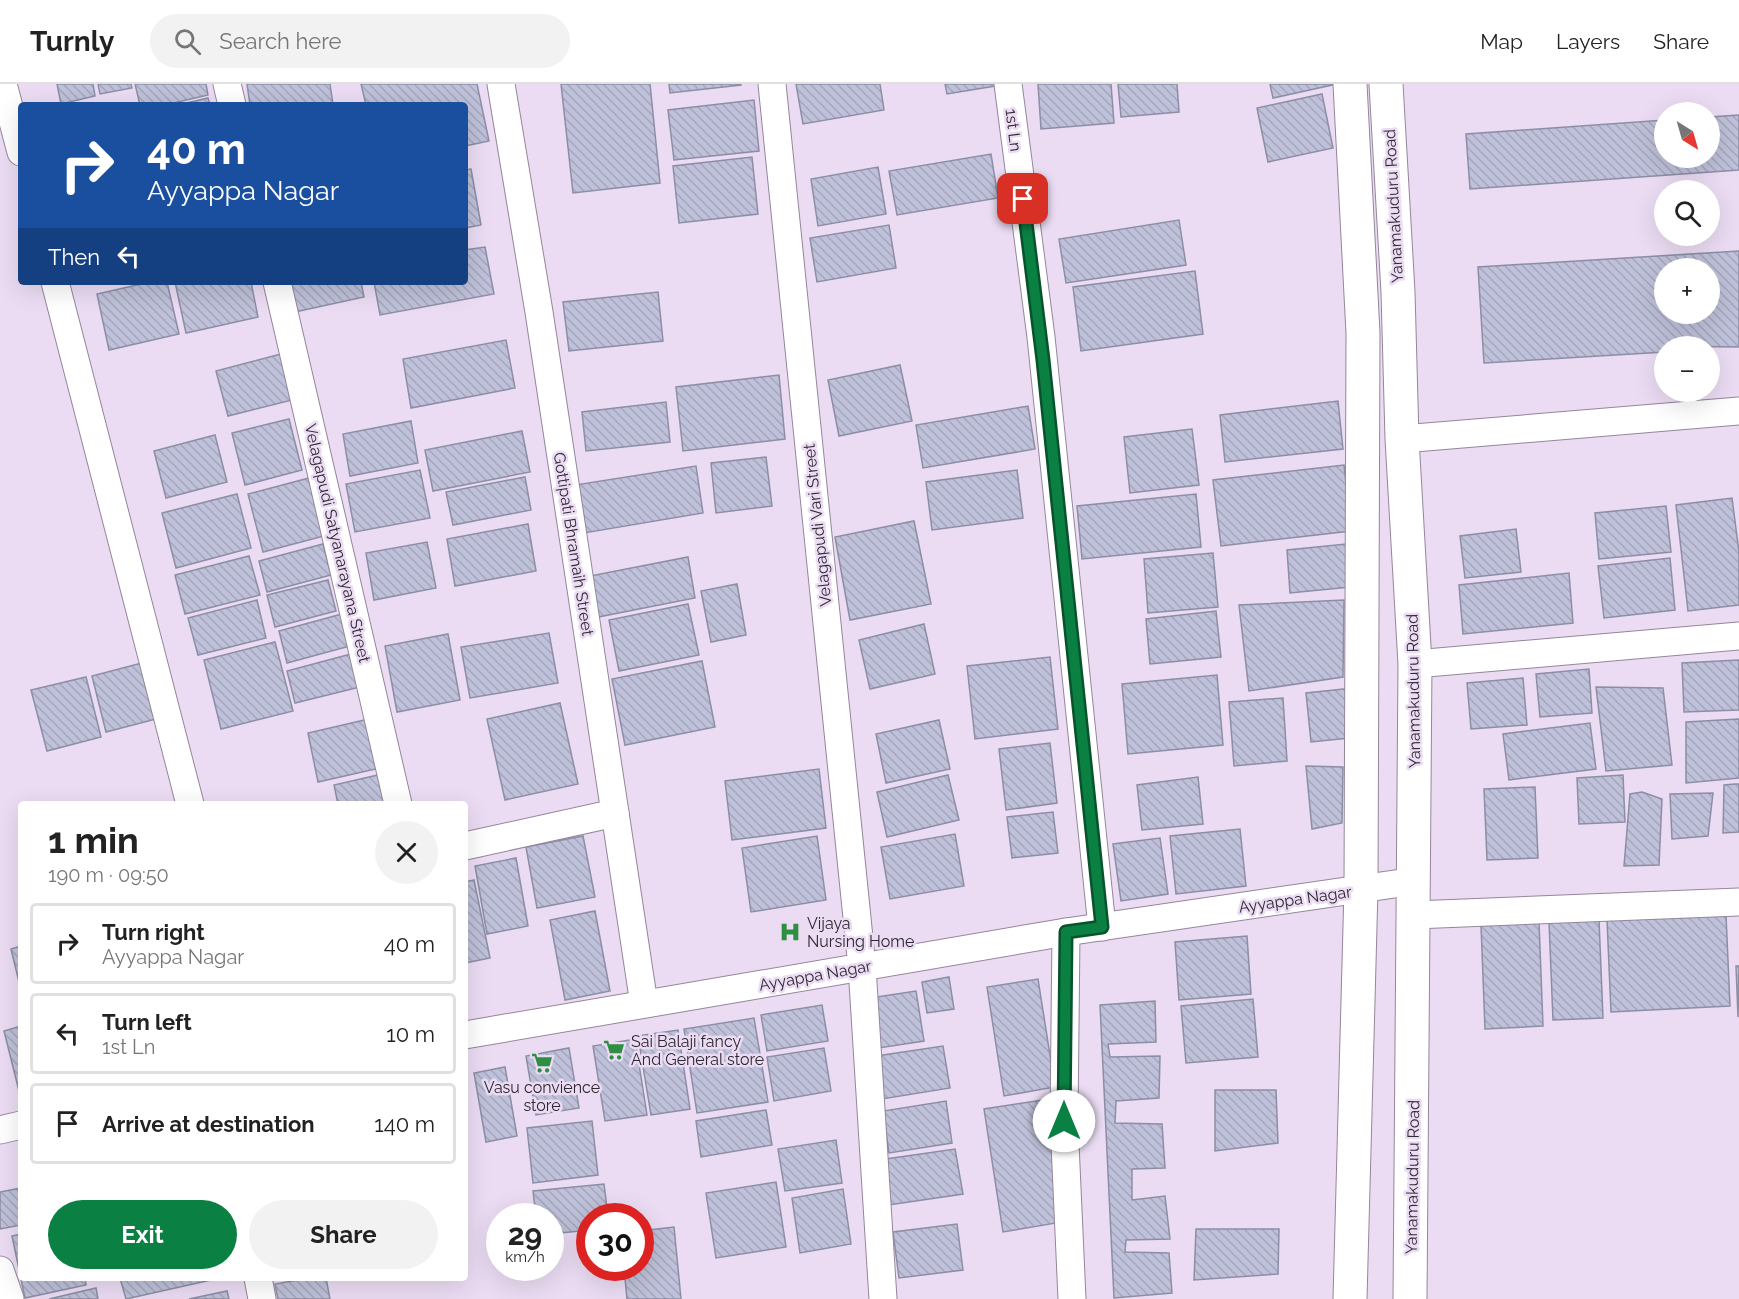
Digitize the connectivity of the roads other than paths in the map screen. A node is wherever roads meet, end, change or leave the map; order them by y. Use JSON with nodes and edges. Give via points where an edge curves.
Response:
{"nodes":[{"id":1,"x":3,"y":84,"type":"edge"},
{"id":2,"x":227,"y":84,"type":"edge"},
{"id":3,"x":501,"y":84,"type":"edge"},
{"id":4,"x":772,"y":84,"type":"edge"},
{"id":5,"x":1008,"y":84,"type":"edge"},
{"id":6,"x":1350,"y":84,"type":"edge"},
{"id":7,"x":1386,"y":84,"type":"edge"},
{"id":8,"x":231,"y":102,"type":"edge"},
{"id":9,"x":18,"y":141,"type":"edge"},
{"id":10,"x":56,"y":285,"type":"edge"},
{"id":11,"x":278,"y":285,"type":"edge"},
{"id":12,"x":1739,"y":411,"type":"edge"},
{"id":13,"x":1402,"y":440,"type":"junction"},
{"id":14,"x":1739,"y":636,"type":"edge"},
{"id":15,"x":1415,"y":664,"type":"junction"},
{"id":16,"x":189,"y":801,"type":"edge"},
{"id":17,"x":397,"y":801,"type":"edge"},
{"id":18,"x":615,"y":813,"type":"junction"},
{"id":19,"x":468,"y":845,"type":"edge"},
{"id":20,"x":1414,"y":881,"type":"junction"},
{"id":21,"x":1362,"y":889,"type":"junction"},
{"id":22,"x":1739,"y":902,"type":"edge"},
{"id":23,"x":1414,"y":915,"type":"junction"},
{"id":24,"x":1102,"y":927,"type":"junction"},
{"id":25,"x":1066,"y":932,"type":"junction"},
{"id":26,"x":862,"y":967,"type":"junction"},
{"id":27,"x":644,"y":1004,"type":"junction"},
{"id":28,"x":468,"y":1034,"type":"edge"},
{"id":29,"x":18,"y":1126,"type":"edge"},
{"id":30,"x":0,"y":1130,"type":"edge"},
{"id":31,"x":0,"y":1270,"type":"edge"},
{"id":32,"x":259,"y":1281,"type":"edge"},
{"id":33,"x":10,"y":1299,"type":"edge"},
{"id":34,"x":262,"y":1299,"type":"edge"},
{"id":35,"x":883,"y":1299,"type":"edge"},
{"id":36,"x":1072,"y":1299,"type":"edge"},
{"id":37,"x":1350,"y":1299,"type":"edge"},
{"id":38,"x":1410,"y":1299,"type":"edge"}],
"edges":[{"from":1,"to":9,"type":"street"},
{"from":2,"to":8,"type":"street"},
{"from":3,"to":18,"type":"street","name":"Gottipati Bhramaih Street","via":[[540,312]]},
{"from":4,"to":26,"type":"street","name":"Velagapudi Vari Street"},
{"from":5,"to":24,"type":"street","name":"1st Ln","via":[[1042,348]]},
{"from":6,"to":21,"type":"street","via":[[1364,333]]},
{"from":7,"to":13,"type":"street","name":"Yanamakuduru Road"},
{"from":10,"to":16,"type":"street"},
{"from":11,"to":17,"type":"street","name":"Velagapudi Satyanarayana Street"},
{"from":12,"to":13,"type":"street"},
{"from":13,"to":15,"type":"street","name":"Yanamakuduru Road"},
{"from":14,"to":15,"type":"street"},
{"from":15,"to":20,"type":"street","name":"Yanamakuduru Road"},
{"from":18,"to":19,"type":"street"},
{"from":18,"to":27,"type":"street","name":"Gottipati Bhramaih Street"},
{"from":20,"to":21,"type":"street","name":"Ayyappa Nagar"},
{"from":20,"to":23,"type":"street","name":"Yanamakuduru Road"},
{"from":21,"to":24,"type":"street","name":"Ayyappa Nagar"},
{"from":21,"to":37,"type":"street"},
{"from":22,"to":23,"type":"street"},
{"from":23,"to":38,"type":"street","name":"Yanamakuduru Road"},
{"from":24,"to":25,"type":"street","name":"Ayyappa Nagar"},
{"from":25,"to":26,"type":"street","name":"Ayyappa Nagar"},
{"from":25,"to":36,"type":"street","via":[[1064,1121]]},
{"from":26,"to":27,"type":"street","name":"Ayyappa Nagar"},
{"from":26,"to":35,"type":"street","name":"Velagapudi Vari Street"},
{"from":27,"to":28,"type":"street","name":"Ayyappa Nagar"},
{"from":29,"to":30,"type":"street"},
{"from":31,"to":33,"type":"street"},
{"from":32,"to":34,"type":"street"}]}
